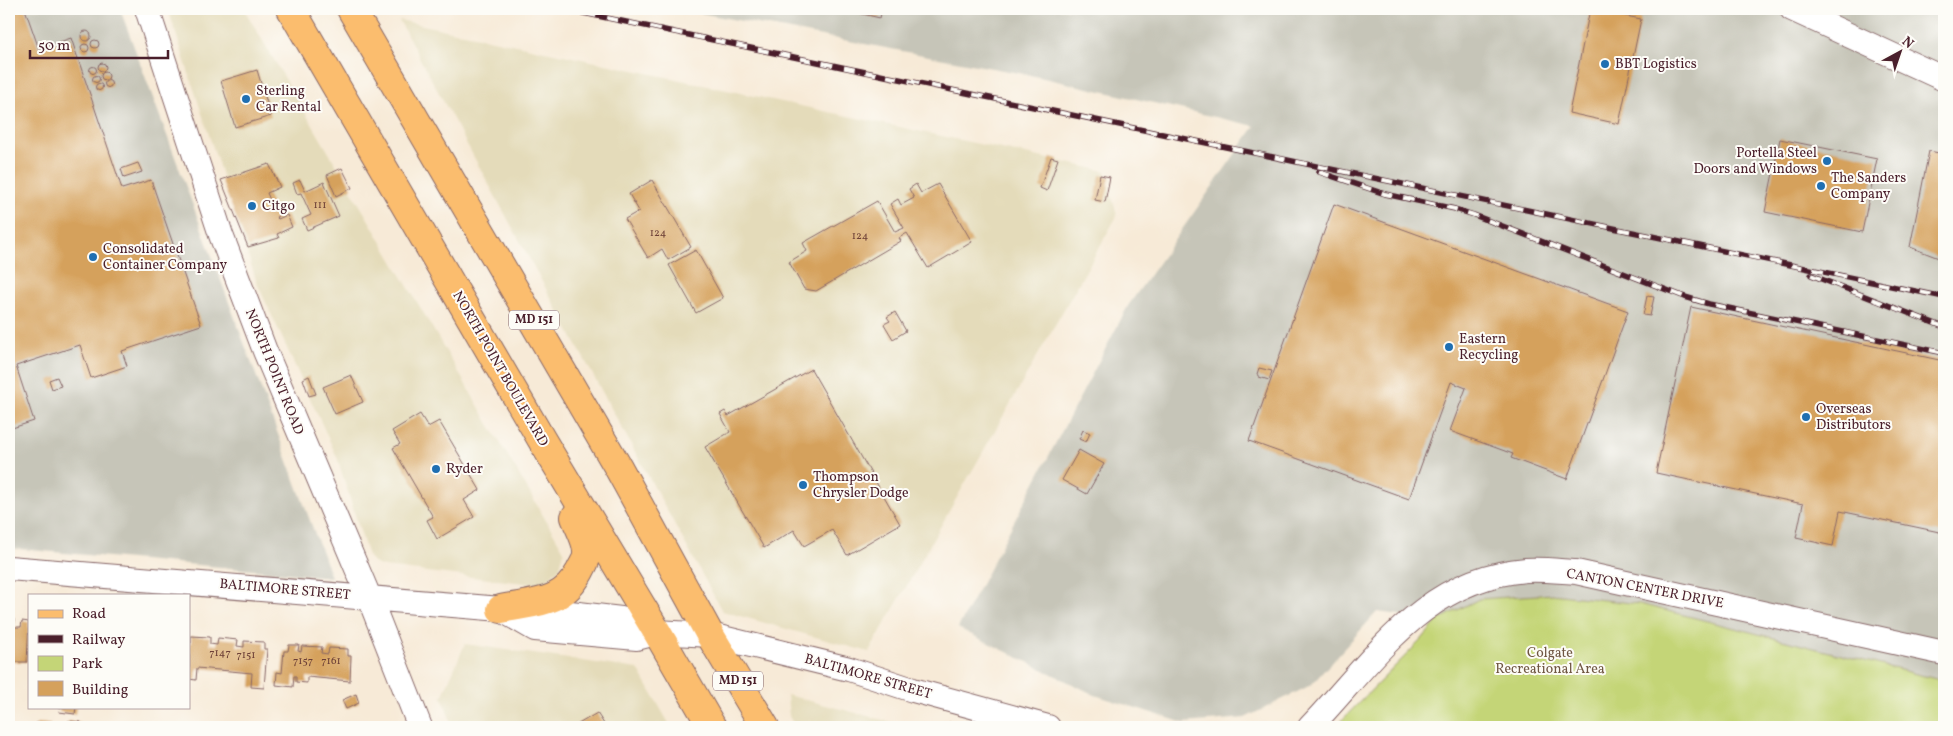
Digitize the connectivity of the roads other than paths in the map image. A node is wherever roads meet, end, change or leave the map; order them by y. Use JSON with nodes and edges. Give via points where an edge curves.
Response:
{"nodes":[{"id":1,"x":147,"y":9,"type":"edge"},
{"id":2,"x":291,"y":9,"type":"edge"},
{"id":3,"x":351,"y":9,"type":"edge"},
{"id":4,"x":1792,"y":9,"type":"edge"},
{"id":5,"x":1944,"y":79,"type":"edge"},
{"id":6,"x":543,"y":442,"type":"junction"},
{"id":7,"x":9,"y":568,"type":"edge"},
{"id":8,"x":369,"y":597,"type":"junction"},
{"id":9,"x":501,"y":609,"type":"junction"},
{"id":10,"x":657,"y":632,"type":"junction"},
{"id":11,"x":710,"y":635,"type":"junction"},
{"id":12,"x":1944,"y":653,"type":"edge"},
{"id":13,"x":420,"y":727,"type":"edge"},
{"id":14,"x":712,"y":727,"type":"edge"},
{"id":15,"x":765,"y":727,"type":"edge"},
{"id":16,"x":1048,"y":727,"type":"edge"},
{"id":17,"x":1310,"y":727,"type":"edge"}],
"edges":[{"from":1,"to":8,"type":"street","name":"NORTH POINT ROAD","via":[[220,235],[265,351]]},
{"from":2,"to":6,"type":"main road","name":"NORTH POINT BOULEVARD","number":"MD 151"},
{"from":3,"to":11,"type":"main road","number":"MD 151","via":[[618,467]]},
{"from":4,"to":5,"type":"street"},
{"from":6,"to":9,"type":"main road","via":[[587,554],[574,583],[562,594]]},
{"from":6,"to":10,"type":"main road","name":"NORTH POINT BOULEVARD","number":"MD 151"},
{"from":7,"to":8,"type":"street","name":"BALTIMORE STREET"},
{"from":8,"to":9,"type":"street","name":"BALTIMORE STREET"},
{"from":8,"to":13,"type":"street","name":"NORTH POINT ROAD"},
{"from":9,"to":10,"type":"street","name":"BALTIMORE STREET","via":[[536,609],[621,620]]},
{"from":10,"to":11,"type":"street","name":"BALTIMORE STREET"},
{"from":10,"to":14,"type":"main road","name":"NORTH POINT BOULEVARD","number":"MD 151"},
{"from":11,"to":15,"type":"main road","number":"MD 151"},
{"from":11,"to":16,"type":"street","name":"BALTIMORE STREET","via":[[849,668],[914,690]]},
{"from":12,"to":17,"type":"street","name":"CANTON CENTER DRIVE","via":[[1576,572],[1525,570],[1469,584],[1422,610],[1396,632]]}]}
